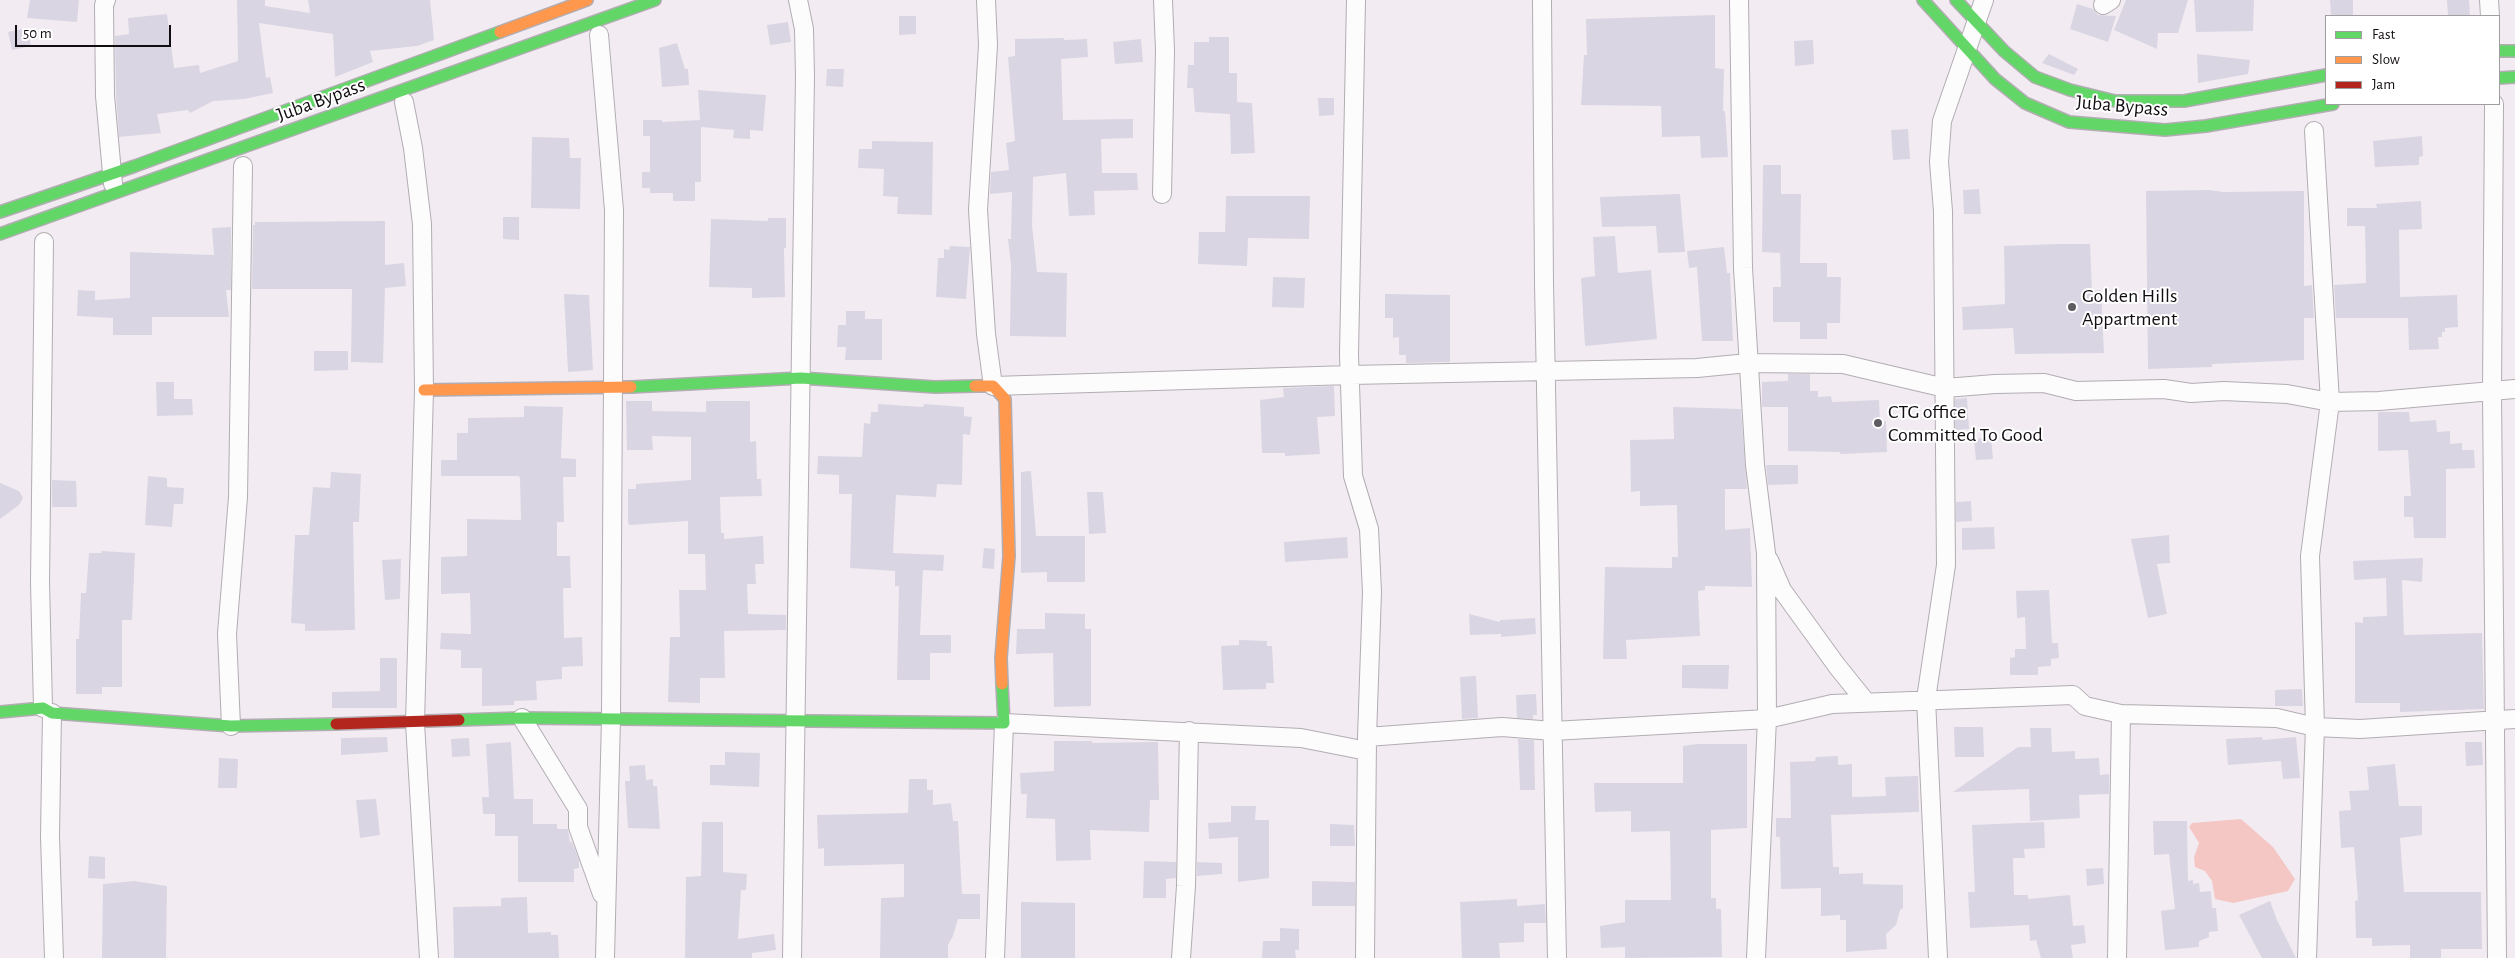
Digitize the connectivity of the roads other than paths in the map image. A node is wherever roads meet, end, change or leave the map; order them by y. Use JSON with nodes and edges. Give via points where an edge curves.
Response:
{"nodes":[{"id":1,"x":106,"y":0,"type":"edge"},
{"id":2,"x":587,"y":0,"type":"edge"},
{"id":3,"x":655,"y":0,"type":"edge"},
{"id":4,"x":798,"y":0,"type":"edge"},
{"id":5,"x":986,"y":0,"type":"edge"},
{"id":6,"x":1163,"y":0,"type":"edge"},
{"id":7,"x":1356,"y":0,"type":"edge"},
{"id":8,"x":1542,"y":0,"type":"edge"},
{"id":9,"x":1739,"y":0,"type":"edge"},
{"id":10,"x":1923,"y":0,"type":"edge"},
{"id":11,"x":1956,"y":0,"type":"edge"},
{"id":12,"x":1984,"y":0,"type":"edge"},
{"id":13,"x":2489,"y":0,"type":"edge"},
{"id":14,"x":2490,"y":15,"type":"edge"},
{"id":15,"x":599,"y":35,"type":"dead end"},
{"id":16,"x":1968,"y":47,"type":"junction"},
{"id":17,"x":2500,"y":51,"type":"edge"},
{"id":18,"x":2515,"y":51,"type":"edge"},
{"id":19,"x":2325,"y":75,"type":"edge"},
{"id":20,"x":2515,"y":77,"type":"edge"},
{"id":21,"x":2500,"y":78,"type":"edge"},
{"id":22,"x":404,"y":102,"type":"dead end"},
{"id":23,"x":2327,"y":105,"type":"edge"},
{"id":24,"x":2494,"y":105,"type":"edge"},
{"id":25,"x":2314,"y":131,"type":"dead end"},
{"id":26,"x":244,"y":166,"type":"dead end"},
{"id":27,"x":115,"y":194,"type":"junction"},
{"id":28,"x":1162,"y":194,"type":"dead end"},
{"id":29,"x":0,"y":212,"type":"edge"},
{"id":30,"x":0,"y":234,"type":"edge"},
{"id":31,"x":44,"y":242,"type":"dead end"},
{"id":32,"x":1748,"y":363,"type":"junction"},
{"id":33,"x":1545,"y":370,"type":"junction"},
{"id":34,"x":1350,"y":375,"type":"junction"},
{"id":35,"x":801,"y":378,"type":"junction"},
{"id":36,"x":993,"y":386,"type":"junction"},
{"id":37,"x":614,"y":388,"type":"junction"},
{"id":38,"x":1944,"y":388,"type":"junction"},
{"id":39,"x":2515,"y":389,"type":"edge"},
{"id":40,"x":424,"y":390,"type":"junction"},
{"id":41,"x":2492,"y":392,"type":"junction"},
{"id":42,"x":2330,"y":402,"type":"junction"},
{"id":43,"x":1766,"y":553,"type":"junction"},
{"id":44,"x":1926,"y":699,"type":"junction"},
{"id":45,"x":1866,"y":702,"type":"junction"},
{"id":46,"x":48,"y":710,"type":"junction"},
{"id":47,"x":0,"y":712,"type":"edge"},
{"id":48,"x":2121,"y":714,"type":"junction"},
{"id":49,"x":522,"y":718,"type":"junction"},
{"id":50,"x":611,"y":718,"type":"junction"},
{"id":51,"x":1767,"y":719,"type":"junction"},
{"id":52,"x":2496,"y":719,"type":"junction"},
{"id":53,"x":2515,"y":719,"type":"edge"},
{"id":54,"x":794,"y":721,"type":"junction"},
{"id":55,"x":415,"y":723,"type":"junction"},
{"id":56,"x":1004,"y":723,"type":"junction"},
{"id":57,"x":231,"y":726,"type":"junction"},
{"id":58,"x":2316,"y":727,"type":"junction"},
{"id":59,"x":1189,"y":731,"type":"junction"},
{"id":60,"x":1553,"y":731,"type":"junction"},
{"id":61,"x":1367,"y":744,"type":"junction"},
{"id":62,"x":606,"y":900,"type":"junction"},
{"id":63,"x":54,"y":958,"type":"edge"},
{"id":64,"x":429,"y":958,"type":"edge"},
{"id":65,"x":605,"y":958,"type":"edge"},
{"id":66,"x":792,"y":958,"type":"edge"},
{"id":67,"x":995,"y":958,"type":"edge"},
{"id":68,"x":1181,"y":958,"type":"edge"},
{"id":69,"x":1365,"y":958,"type":"edge"},
{"id":70,"x":1557,"y":958,"type":"edge"},
{"id":71,"x":1756,"y":958,"type":"edge"},
{"id":72,"x":1938,"y":958,"type":"edge"},
{"id":73,"x":2117,"y":958,"type":"edge"},
{"id":74,"x":2307,"y":958,"type":"edge"},
{"id":75,"x":2497,"y":958,"type":"edge"}],
"edges":[{"from":1,"to":27,"type":"street","via":[[105,96],[109,164]]},
{"from":2,"to":29,"type":"main road","name":"Juba Bypass","via":[[135,166]]},
{"from":3,"to":27,"type":"main road","name":"Juba Bypass"},
{"from":4,"to":35,"type":"street","via":[[804,39]]},
{"from":5,"to":36,"type":"street","via":[[988,45],[978,210],[986,334]]},
{"from":6,"to":28,"type":"street"},
{"from":7,"to":34,"type":"street"},
{"from":8,"to":33,"type":"street"},
{"from":9,"to":32,"type":"street","via":[[1739,136]]},
{"from":10,"to":16,"type":"main road","name":"Juba Bypass"},
{"from":11,"to":19,"type":"main road","name":"Juba Bypass","via":[[2004,51],[2035,76],[2070,90],[2115,101],[2184,101]]},
{"from":12,"to":16,"type":"street"},
{"from":13,"to":14,"type":"street"},
{"from":15,"to":37,"type":"street","via":[[614,210]]},
{"from":16,"to":23,"type":"main road","name":"Juba Bypass","via":[[1995,79],[2025,103],[2069,122],[2165,130]]},
{"from":16,"to":38,"type":"street","via":[[1942,121],[1939,162]]},
{"from":17,"to":18,"type":"main road"},
{"from":20,"to":21,"type":"main road"},
{"from":22,"to":40,"type":"street","via":[[422,224]]},
{"from":24,"to":41,"type":"street"},
{"from":25,"to":42,"type":"street"},
{"from":26,"to":57,"type":"street","via":[[238,497],[227,634]]},
{"from":27,"to":30,"type":"main road","name":"Juba Bypass"},
{"from":31,"to":46,"type":"street","via":[[40,582]]},
{"from":32,"to":33,"type":"street","via":[[1697,368]]},
{"from":32,"to":38,"type":"street","via":[[1843,364]]},
{"from":32,"to":43,"type":"street","via":[[1755,465]]},
{"from":33,"to":34,"type":"street"},
{"from":33,"to":60,"type":"street"},
{"from":34,"to":36,"type":"street"},
{"from":34,"to":61,"type":"street","via":[[1353,476],[1369,529],[1372,592]]},
{"from":35,"to":36,"type":"main road","via":[[935,387]]},
{"from":35,"to":37,"type":"main road"},
{"from":35,"to":54,"type":"street"},
{"from":36,"to":56,"type":"main road","via":[[1005,399],[1006,428],[1009,556],[1001,658]]},
{"from":37,"to":40,"type":"main road"},
{"from":37,"to":50,"type":"street"},
{"from":38,"to":42,"type":"street","via":[[2044,383],[2076,391],[2224,391],[2287,394]]},
{"from":38,"to":44,"type":"street","via":[[1946,565]]},
{"from":39,"to":41,"type":"street"},
{"from":40,"to":55,"type":"street"},
{"from":41,"to":42,"type":"street"},
{"from":41,"to":52,"type":"street"},
{"from":42,"to":58,"type":"street","via":[[2310,556]]},
{"from":43,"to":45,"type":"street","via":[[1782,590]]},
{"from":43,"to":51,"type":"street"},
{"from":44,"to":45,"type":"street"},
{"from":44,"to":48,"type":"street","via":[[2073,695],[2085,706]]},
{"from":44,"to":72,"type":"street"},
{"from":45,"to":51,"type":"street","via":[[1832,704]]},
{"from":46,"to":47,"type":"main road"},
{"from":46,"to":57,"type":"main road"},
{"from":46,"to":63,"type":"street"},
{"from":48,"to":58,"type":"street","via":[[2277,718]]},
{"from":48,"to":73,"type":"street"},
{"from":49,"to":50,"type":"main road"},
{"from":49,"to":55,"type":"main road"},
{"from":49,"to":62,"type":"street","via":[[578,810],[578,827]]},
{"from":50,"to":54,"type":"main road"},
{"from":50,"to":62,"type":"street"},
{"from":51,"to":60,"type":"street"},
{"from":51,"to":71,"type":"street"},
{"from":52,"to":53,"type":"street"},
{"from":52,"to":58,"type":"street","via":[[2407,727]]},
{"from":52,"to":75,"type":"street"},
{"from":54,"to":56,"type":"main road"},
{"from":54,"to":66,"type":"street"},
{"from":55,"to":57,"type":"main road"},
{"from":55,"to":64,"type":"street"},
{"from":56,"to":59,"type":"street"},
{"from":56,"to":67,"type":"street"},
{"from":58,"to":74,"type":"street"},
{"from":59,"to":61,"type":"street"},
{"from":59,"to":68,"type":"street"},
{"from":60,"to":61,"type":"street","via":[[1502,727]]},
{"from":60,"to":70,"type":"street"},
{"from":61,"to":69,"type":"street"},
{"from":62,"to":65,"type":"street"}]}
